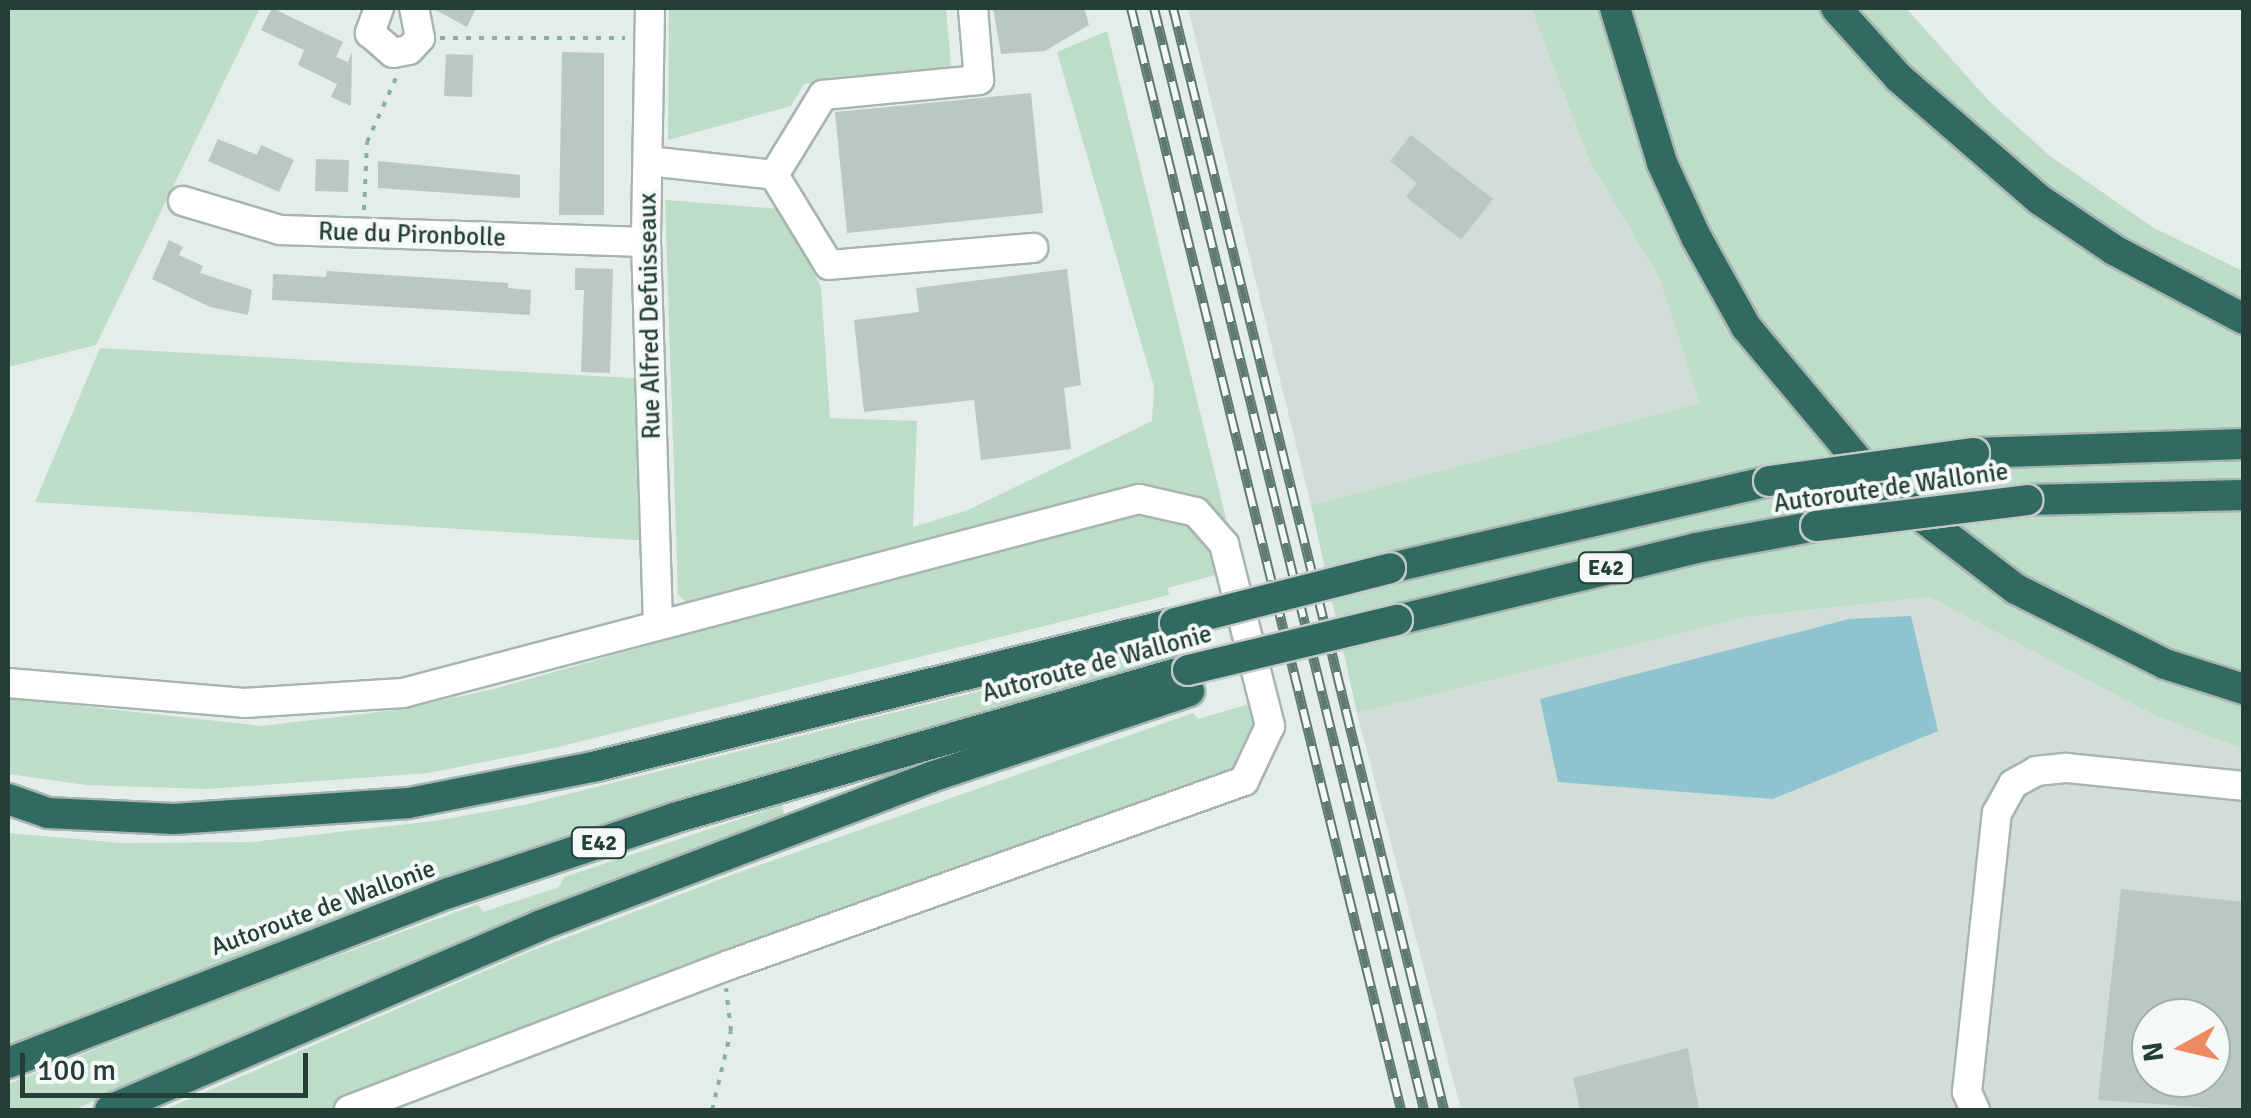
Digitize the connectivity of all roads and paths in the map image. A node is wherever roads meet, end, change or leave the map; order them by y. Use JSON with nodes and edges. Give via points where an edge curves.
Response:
{"nodes":[{"id":1,"x":414,"y":8,"type":"edge"},
{"id":2,"x":650,"y":8,"type":"edge"},
{"id":3,"x":973,"y":8,"type":"edge"},
{"id":4,"x":1614,"y":8,"type":"edge"},
{"id":5,"x":1836,"y":8,"type":"edge"},
{"id":6,"x":368,"y":10,"type":"edge"},
{"id":7,"x":648,"y":38,"type":"junction"},
{"id":8,"x":415,"y":44,"type":"junction"},
{"id":9,"x":648,"y":161,"type":"junction"},
{"id":10,"x":774,"y":175,"type":"junction"},
{"id":11,"x":183,"y":201,"type":"dead end"},
{"id":12,"x":363,"y":235,"type":"junction"},
{"id":13,"x":646,"y":242,"type":"junction"},
{"id":14,"x":1033,"y":248,"type":"dead end"},
{"id":15,"x":2244,"y":318,"type":"edge"},
{"id":16,"x":2244,"y":444,"type":"edge"},
{"id":17,"x":2244,"y":494,"type":"edge"},
{"id":18,"x":658,"y":625,"type":"junction"},
{"id":19,"x":1189,"y":680,"type":"junction"},
{"id":20,"x":8,"y":684,"type":"edge"},
{"id":21,"x":2244,"y":689,"type":"edge"},
{"id":22,"x":2244,"y":786,"type":"edge"},
{"id":23,"x":8,"y":799,"type":"edge"},
{"id":24,"x":48,"y":814,"type":"junction"},
{"id":25,"x":8,"y":817,"type":"edge"},
{"id":26,"x":728,"y":964,"type":"junction"},
{"id":27,"x":8,"y":1063,"type":"edge"},
{"id":28,"x":110,"y":1110,"type":"edge"},
{"id":29,"x":349,"y":1110,"type":"edge"},
{"id":30,"x":712,"y":1110,"type":"edge"},
{"id":31,"x":1975,"y":1110,"type":"edge"}],
"edges":[{"from":1,"to":8,"type":"street"},
{"from":2,"to":7,"type":"street","name":"Rue Alfred Defuisseaux"},
{"from":3,"to":10,"type":"street","via":[[979,80],[823,95]]},
{"from":4,"to":21,"type":"highway","via":[[1662,163],[1696,238],[1746,327],[1875,482],[1954,546],[2048,607],[2165,664]]},
{"from":5,"to":15,"type":"highway","via":[[1899,78],[2040,200],[2114,250]]},
{"from":6,"to":8,"type":"street","via":[[379,47],[394,53]]},
{"from":7,"to":8,"type":"path"},
{"from":7,"to":9,"type":"street","name":"Rue Alfred Defuisseaux"},
{"from":8,"to":12,"type":"path","via":[[367,142]]},
{"from":9,"to":10,"type":"street"},
{"from":9,"to":13,"type":"street","name":"Rue Alfred Defuisseaux"},
{"from":10,"to":14,"type":"street","via":[[829,265]]},
{"from":11,"to":12,"type":"street","name":"Rue du Pironbolle","via":[[280,230]]},
{"from":12,"to":13,"type":"street","name":"Rue du Pironbolle"},
{"from":13,"to":18,"type":"street","name":"Rue Alfred Defuisseaux"},
{"from":16,"to":24,"type":"highway","name":"Autoroute de Wallonie","number":"E42","bridge":true,"via":[[1974,453],[1769,481],[1390,568],[597,766],[409,803],[174,820]]},
{"from":17,"to":19,"type":"highway","name":"Autoroute de Wallonie","number":"E42","bridge":true,"via":[[2027,500],[1816,526],[1397,620]]},
{"from":18,"to":20,"type":"street","via":[[402,693],[244,703]]},
{"from":18,"to":26,"type":"street","via":[[1139,498],[1172,503],[1196,512],[1224,544],[1270,726],[1244,781]]},
{"from":19,"to":27,"type":"highway","name":"Autoroute de Wallonie","number":"E42","via":[[674,818],[430,900]]},
{"from":19,"to":28,"type":"highway","via":[[538,926]]},
{"from":22,"to":31,"type":"street","via":[[2067,768],[2036,771],[2013,784],[1997,813],[1967,1092]]},
{"from":23,"to":24,"type":"highway","name":"Autoroute de Wallonie","number":"E42"},
{"from":24,"to":25,"type":"highway"},
{"from":26,"to":29,"type":"street"},
{"from":26,"to":30,"type":"path","via":[[731,1031]]}]}
